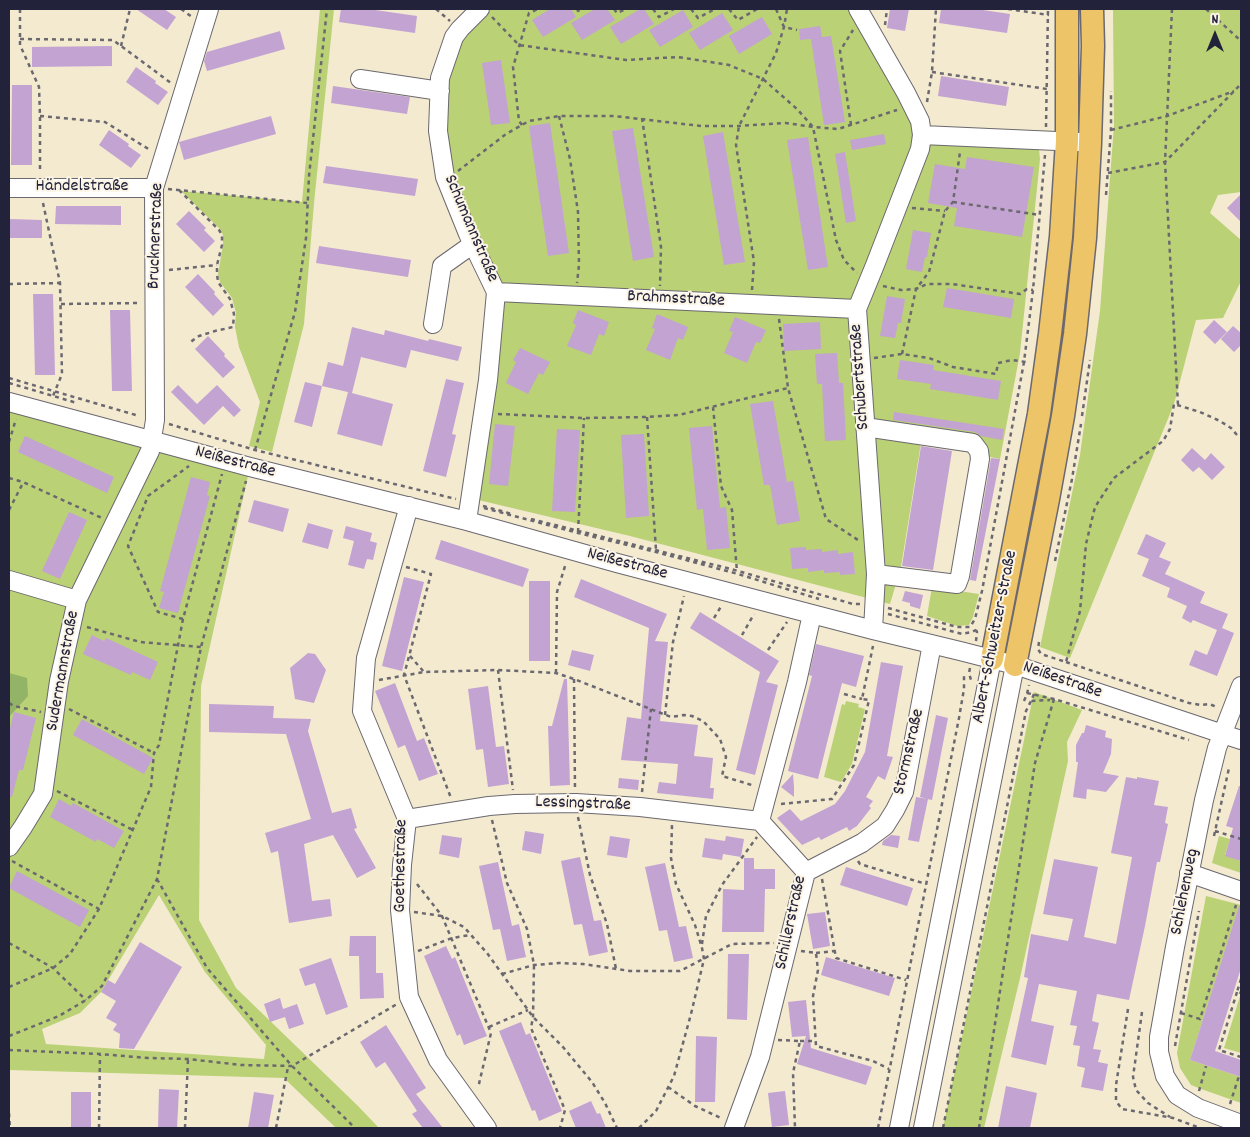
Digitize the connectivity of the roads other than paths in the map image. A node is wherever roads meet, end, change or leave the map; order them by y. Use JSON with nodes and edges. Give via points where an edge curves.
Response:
{"nodes":[{"id":1,"x":209,"y":9,"type":"edge"},
{"id":2,"x":1092,"y":9,"type":"edge"},
{"id":3,"x":485,"y":12,"type":"edge"},
{"id":4,"x":860,"y":12,"type":"edge"},
{"id":5,"x":1056,"y":13,"type":"edge"},
{"id":6,"x":360,"y":79,"type":"dead end"},
{"id":7,"x":440,"y":91,"type":"junction"},
{"id":8,"x":922,"y":135,"type":"junction"},
{"id":9,"x":1097,"y":137,"type":"junction"},
{"id":10,"x":1057,"y":141,"type":"junction"},
{"id":11,"x":9,"y":188,"type":"edge"},
{"id":12,"x":154,"y":188,"type":"junction"},
{"id":13,"x":473,"y":244,"type":"junction"},
{"id":14,"x":496,"y":292,"type":"junction"},
{"id":15,"x":856,"y":309,"type":"junction"},
{"id":16,"x":433,"y":324,"type":"dead end"},
{"id":17,"x":9,"y":402,"type":"edge"},
{"id":18,"x":865,"y":427,"type":"junction"},
{"id":19,"x":151,"y":440,"type":"junction"},
{"id":20,"x":409,"y":506,"type":"junction"},
{"id":21,"x":469,"y":509,"type":"junction"},
{"id":22,"x":876,"y":574,"type":"junction"},
{"id":23,"x":9,"y":580,"type":"edge"},
{"id":24,"x":77,"y":600,"type":"junction"},
{"id":25,"x":816,"y":607,"type":"junction"},
{"id":26,"x":873,"y":637,"type":"junction"},
{"id":27,"x":932,"y":644,"type":"junction"},
{"id":28,"x":992,"y":659,"type":"junction"},
{"id":29,"x":1015,"y":665,"type":"junction"},
{"id":30,"x":1241,"y":686,"type":"edge"},
{"id":31,"x":1228,"y":744,"type":"edge"},
{"id":32,"x":765,"y":811,"type":"junction"},
{"id":33,"x":406,"y":819,"type":"junction"},
{"id":34,"x":9,"y":847,"type":"edge"},
{"id":35,"x":813,"y":868,"type":"junction"},
{"id":36,"x":1189,"y":873,"type":"junction"},
{"id":37,"x":1239,"y":896,"type":"edge"},
{"id":38,"x":1229,"y":1114,"type":"edge"},
{"id":39,"x":735,"y":1127,"type":"edge"},
{"id":40,"x":487,"y":1128,"type":"edge"},
{"id":41,"x":898,"y":1128,"type":"edge"},
{"id":42,"x":922,"y":1128,"type":"edge"}],
"edges":[{"from":1,"to":12,"type":"street","name":"Brucknerstraße"},
{"from":2,"to":9,"type":"main road","name":"Albert-Schweitzer-Straße"},
{"from":3,"to":7,"type":"street","name":"Schumannstraße","via":[[454,37],[440,78]]},
{"from":4,"to":8,"type":"street","via":[[919,106]]},
{"from":5,"to":10,"type":"main road","name":"Albert-Schweitzer-Straße"},
{"from":6,"to":7,"type":"street"},
{"from":7,"to":13,"type":"street","name":"Schumannstraße","via":[[438,131],[445,177]]},
{"from":8,"to":10,"type":"street"},
{"from":8,"to":15,"type":"street","name":"Schubertstraße","via":[[920,148]]},
{"from":9,"to":10,"type":"street"},
{"from":9,"to":29,"type":"main road","name":"Albert-Schweitzer-Straße","via":[[1064,406]]},
{"from":10,"to":28,"type":"main road","name":"Albert-Schweitzer-Straße","via":[[1061,237],[1050,334],[1039,414]]},
{"from":11,"to":12,"type":"street","name":"Händelstraße"},
{"from":12,"to":19,"type":"street","name":"Brucknerstraße","via":[[155,420]]},
{"from":13,"to":14,"type":"street","name":"Schumannstraße"},
{"from":13,"to":16,"type":"street","via":[[442,266]]},
{"from":14,"to":15,"type":"street","name":"Brahmsstraße"},
{"from":14,"to":21,"type":"street","name":"Schumannstraße","via":[[488,380]]},
{"from":15,"to":18,"type":"street","name":"Schubertstraße"},
{"from":17,"to":19,"type":"street","name":"Neißestraße"},
{"from":18,"to":22,"type":"street","name":"Schubertstraße"},
{"from":18,"to":22,"type":"street","via":[[973,443],[980,450],[957,584]]},
{"from":19,"to":20,"type":"street","name":"Neißestraße"},
{"from":19,"to":24,"type":"street","name":"Sudermannstraße","via":[[150,451]]},
{"from":20,"to":21,"type":"street","name":"Neißestraße"},
{"from":20,"to":33,"type":"street","name":"Goethestraße","via":[[366,658],[362,712]]},
{"from":21,"to":25,"type":"street","name":"Neißestraße","via":[[625,565]]},
{"from":22,"to":26,"type":"street","name":"Schubertstraße"},
{"from":23,"to":24,"type":"street"},
{"from":24,"to":34,"type":"street","name":"Sudermannstraße","via":[[59,681],[43,794]]},
{"from":25,"to":26,"type":"street","name":"Neißestraße"},
{"from":25,"to":32,"type":"street"},
{"from":26,"to":27,"type":"street","name":"Neißestraße"},
{"from":27,"to":28,"type":"street","name":"Neißestraße"},
{"from":27,"to":35,"type":"street","name":"Stormstraße","via":[[904,792],[885,826],[862,843]]},
{"from":28,"to":29,"type":"street","name":"Neißestraße"},
{"from":28,"to":41,"type":"street","name":"Albert-Schweitzer-Straße"},
{"from":29,"to":31,"type":"street","name":"Neißestraße"},
{"from":29,"to":42,"type":"street","name":"Albert-Schweitzer-Straße"},
{"from":30,"to":31,"type":"street","name":"Schlehenweg","via":[[1231,712]]},
{"from":31,"to":36,"type":"street","name":"Schlehenweg","via":[[1206,791]]},
{"from":32,"to":33,"type":"street","name":"Lessingstraße","via":[[672,811],[576,803],[515,804]]},
{"from":32,"to":35,"type":"street","name":"Schillerstraße"},
{"from":33,"to":40,"type":"street","name":"Goethestraße","via":[[400,910],[409,997],[438,1060]]},
{"from":35,"to":39,"type":"street","name":"Schillerstraße","via":[[788,946],[760,1057]]},
{"from":36,"to":37,"type":"street"},
{"from":36,"to":38,"type":"street","name":"Schlehenweg","via":[[1159,1037],[1166,1052],[1165,1076],[1177,1095],[1198,1108]]}]}
